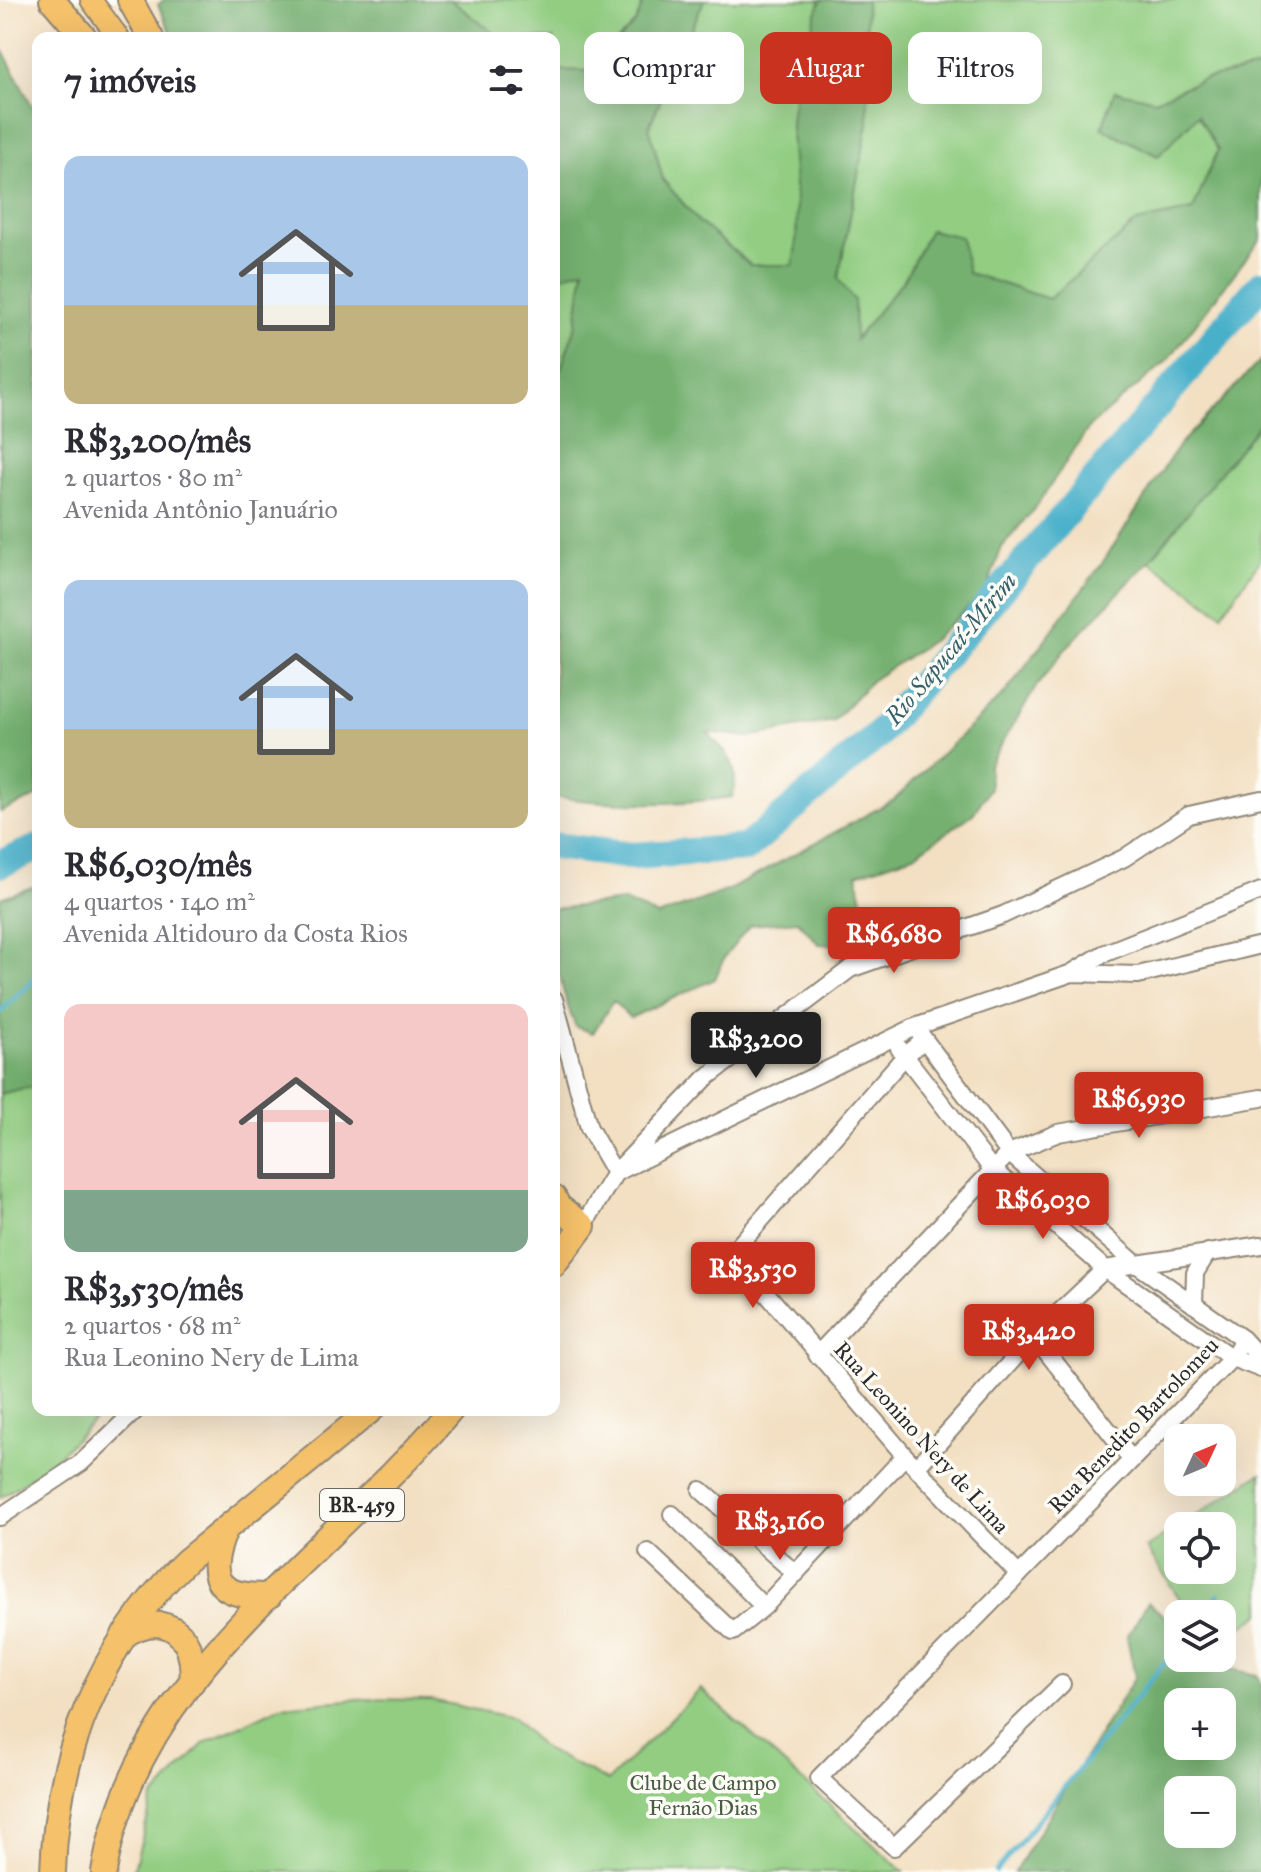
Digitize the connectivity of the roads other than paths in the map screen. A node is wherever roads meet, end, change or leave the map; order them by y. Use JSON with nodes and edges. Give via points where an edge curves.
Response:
{"nodes":[{"id":1,"x":52,"y":0,"type":"edge"},
{"id":2,"x":68,"y":0,"type":"edge"},
{"id":3,"x":91,"y":0,"type":"edge"},
{"id":4,"x":130,"y":0,"type":"edge"},
{"id":5,"x":80,"y":32,"type":"edge"},
{"id":6,"x":92,"y":32,"type":"edge"},
{"id":7,"x":115,"y":32,"type":"edge"},
{"id":8,"x":148,"y":32,"type":"edge"},
{"id":9,"x":1261,"y":799,"type":"edge"},
{"id":10,"x":1261,"y":891,"type":"edge"},
{"id":11,"x":1261,"y":945,"type":"edge"},
{"id":12,"x":1072,"y":973,"type":"junction"},
{"id":13,"x":560,"y":1021,"type":"edge"},
{"id":14,"x":920,"y":1033,"type":"junction"},
{"id":15,"x":892,"y":1037,"type":"junction"},
{"id":16,"x":905,"y":1056,"type":"junction"},
{"id":17,"x":1261,"y":1098,"type":"edge"},
{"id":18,"x":1009,"y":1153,"type":"junction"},
{"id":19,"x":992,"y":1169,"type":"junction"},
{"id":20,"x":615,"y":1173,"type":"junction"},
{"id":21,"x":560,"y":1208,"type":"edge"},
{"id":22,"x":583,"y":1226,"type":"junction"},
{"id":23,"x":1261,"y":1245,"type":"edge"},
{"id":24,"x":1208,"y":1252,"type":"junction"},
{"id":25,"x":560,"y":1256,"type":"edge"},
{"id":26,"x":1135,"y":1263,"type":"junction"},
{"id":27,"x":1105,"y":1269,"type":"junction"},
{"id":28,"x":1194,"y":1305,"type":"junction"},
{"id":29,"x":1034,"y":1336,"type":"junction"},
{"id":30,"x":1243,"y":1339,"type":"junction"},
{"id":31,"x":817,"y":1355,"type":"junction"},
{"id":32,"x":1232,"y":1358,"type":"junction"},
{"id":33,"x":1261,"y":1359,"type":"edge"},
{"id":34,"x":1261,"y":1369,"type":"edge"},
{"id":35,"x":130,"y":1416,"type":"edge"},
{"id":36,"x":363,"y":1416,"type":"edge"},
{"id":37,"x":446,"y":1416,"type":"edge"},
{"id":38,"x":1132,"y":1460,"type":"junction"},
{"id":39,"x":911,"y":1462,"type":"junction"},
{"id":40,"x":701,"y":1490,"type":"dead end"},
{"id":41,"x":672,"y":1514,"type":"dead end"},
{"id":42,"x":0,"y":1517,"type":"edge"},
{"id":43,"x":227,"y":1524,"type":"junction"},
{"id":44,"x":648,"y":1552,"type":"dead end"},
{"id":45,"x":796,"y":1574,"type":"junction"},
{"id":46,"x":1019,"y":1575,"type":"junction"},
{"id":47,"x":269,"y":1596,"type":"junction"},
{"id":48,"x":764,"y":1607,"type":"junction"},
{"id":49,"x":121,"y":1637,"type":"junction"},
{"id":50,"x":192,"y":1682,"type":"junction"},
{"id":51,"x":1062,"y":1684,"type":"dead end"},
{"id":52,"x":53,"y":1872,"type":"edge"},
{"id":53,"x":104,"y":1872,"type":"edge"}],
"edges":[{"from":1,"to":5,"type":"highway"},
{"from":2,"to":6,"type":"main road"},
{"from":3,"to":7,"type":"main road"},
{"from":4,"to":8,"type":"highway"},
{"from":9,"to":20,"type":"street","via":[[1189,815],[1124,858],[1003,915],[850,969],[706,1078]]},
{"from":10,"to":12,"type":"street","via":[[1103,954]]},
{"from":11,"to":12,"type":"street","via":[[1138,975]]},
{"from":12,"to":14,"type":"street"},
{"from":13,"to":20,"type":"street","via":[[589,1128]]},
{"from":14,"to":15,"type":"street"},
{"from":14,"to":16,"type":"street","name":"Rua Leonino Nery de Lima"},
{"from":14,"to":18,"type":"street"},
{"from":15,"to":16,"type":"street"},
{"from":15,"to":20,"type":"street"},
{"from":16,"to":19,"type":"street"},
{"from":16,"to":31,"type":"street","name":"Rua Leonino Nery de Lima","via":[[732,1253]]},
{"from":17,"to":18,"type":"street","via":[[1058,1133]]},
{"from":18,"to":19,"type":"street"},
{"from":18,"to":26,"type":"street"},
{"from":19,"to":27,"type":"street"},
{"from":19,"to":31,"type":"street"},
{"from":20,"to":22,"type":"street"},
{"from":21,"to":22,"type":"highway"},
{"from":22,"to":25,"type":"highway"},
{"from":23,"to":24,"type":"street"},
{"from":24,"to":26,"type":"street"},
{"from":24,"to":28,"type":"street","via":[[1195,1273]]},
{"from":26,"to":27,"type":"street"},
{"from":26,"to":28,"type":"street"},
{"from":27,"to":29,"type":"street"},
{"from":27,"to":32,"type":"street"},
{"from":28,"to":30,"type":"street"},
{"from":29,"to":38,"type":"street"},
{"from":29,"to":39,"type":"street"},
{"from":30,"to":32,"type":"street","name":"Rua Benedito Bartolomeu"},
{"from":30,"to":33,"type":"street"},
{"from":31,"to":39,"type":"street","name":"Rua Leonino Nery de Lima"},
{"from":32,"to":34,"type":"street"},
{"from":32,"to":38,"type":"street","name":"Rua Benedito Bartolomeu"},
{"from":35,"to":42,"type":"street","via":[[81,1463]]},
{"from":36,"to":43,"type":"highway","number":"BR-459"},
{"from":37,"to":47,"type":"highway","number":"BR-459"},
{"from":38,"to":46,"type":"street","name":"Rua Benedito Bartolomeu"},
{"from":39,"to":45,"type":"street"},
{"from":39,"to":46,"type":"street","name":"Rua Leonino Nery de Lima"},
{"from":40,"to":45,"type":"street"},
{"from":41,"to":48,"type":"street"},
{"from":43,"to":47,"type":"highway","via":[[213,1559],[216,1577],[229,1591]]},
{"from":43,"to":49,"type":"highway","number":"BR-459","via":[[163,1584]]},
{"from":44,"to":48,"type":"street","via":[[733,1632]]},
{"from":45,"to":48,"type":"street"},
{"from":46,"to":51,"type":"street","name":"Rua Benedito Bartolomeu","via":[[819,1778],[894,1847]]},
{"from":47,"to":50,"type":"highway","number":"BR-459"},
{"from":49,"to":50,"type":"highway","via":[[141,1625],[165,1625],[184,1638],[195,1659]]},
{"from":49,"to":52,"type":"highway","number":"BR-459","via":[[67,1760]]},
{"from":50,"to":53,"type":"highway","number":"BR-459","via":[[129,1786]]}]}
